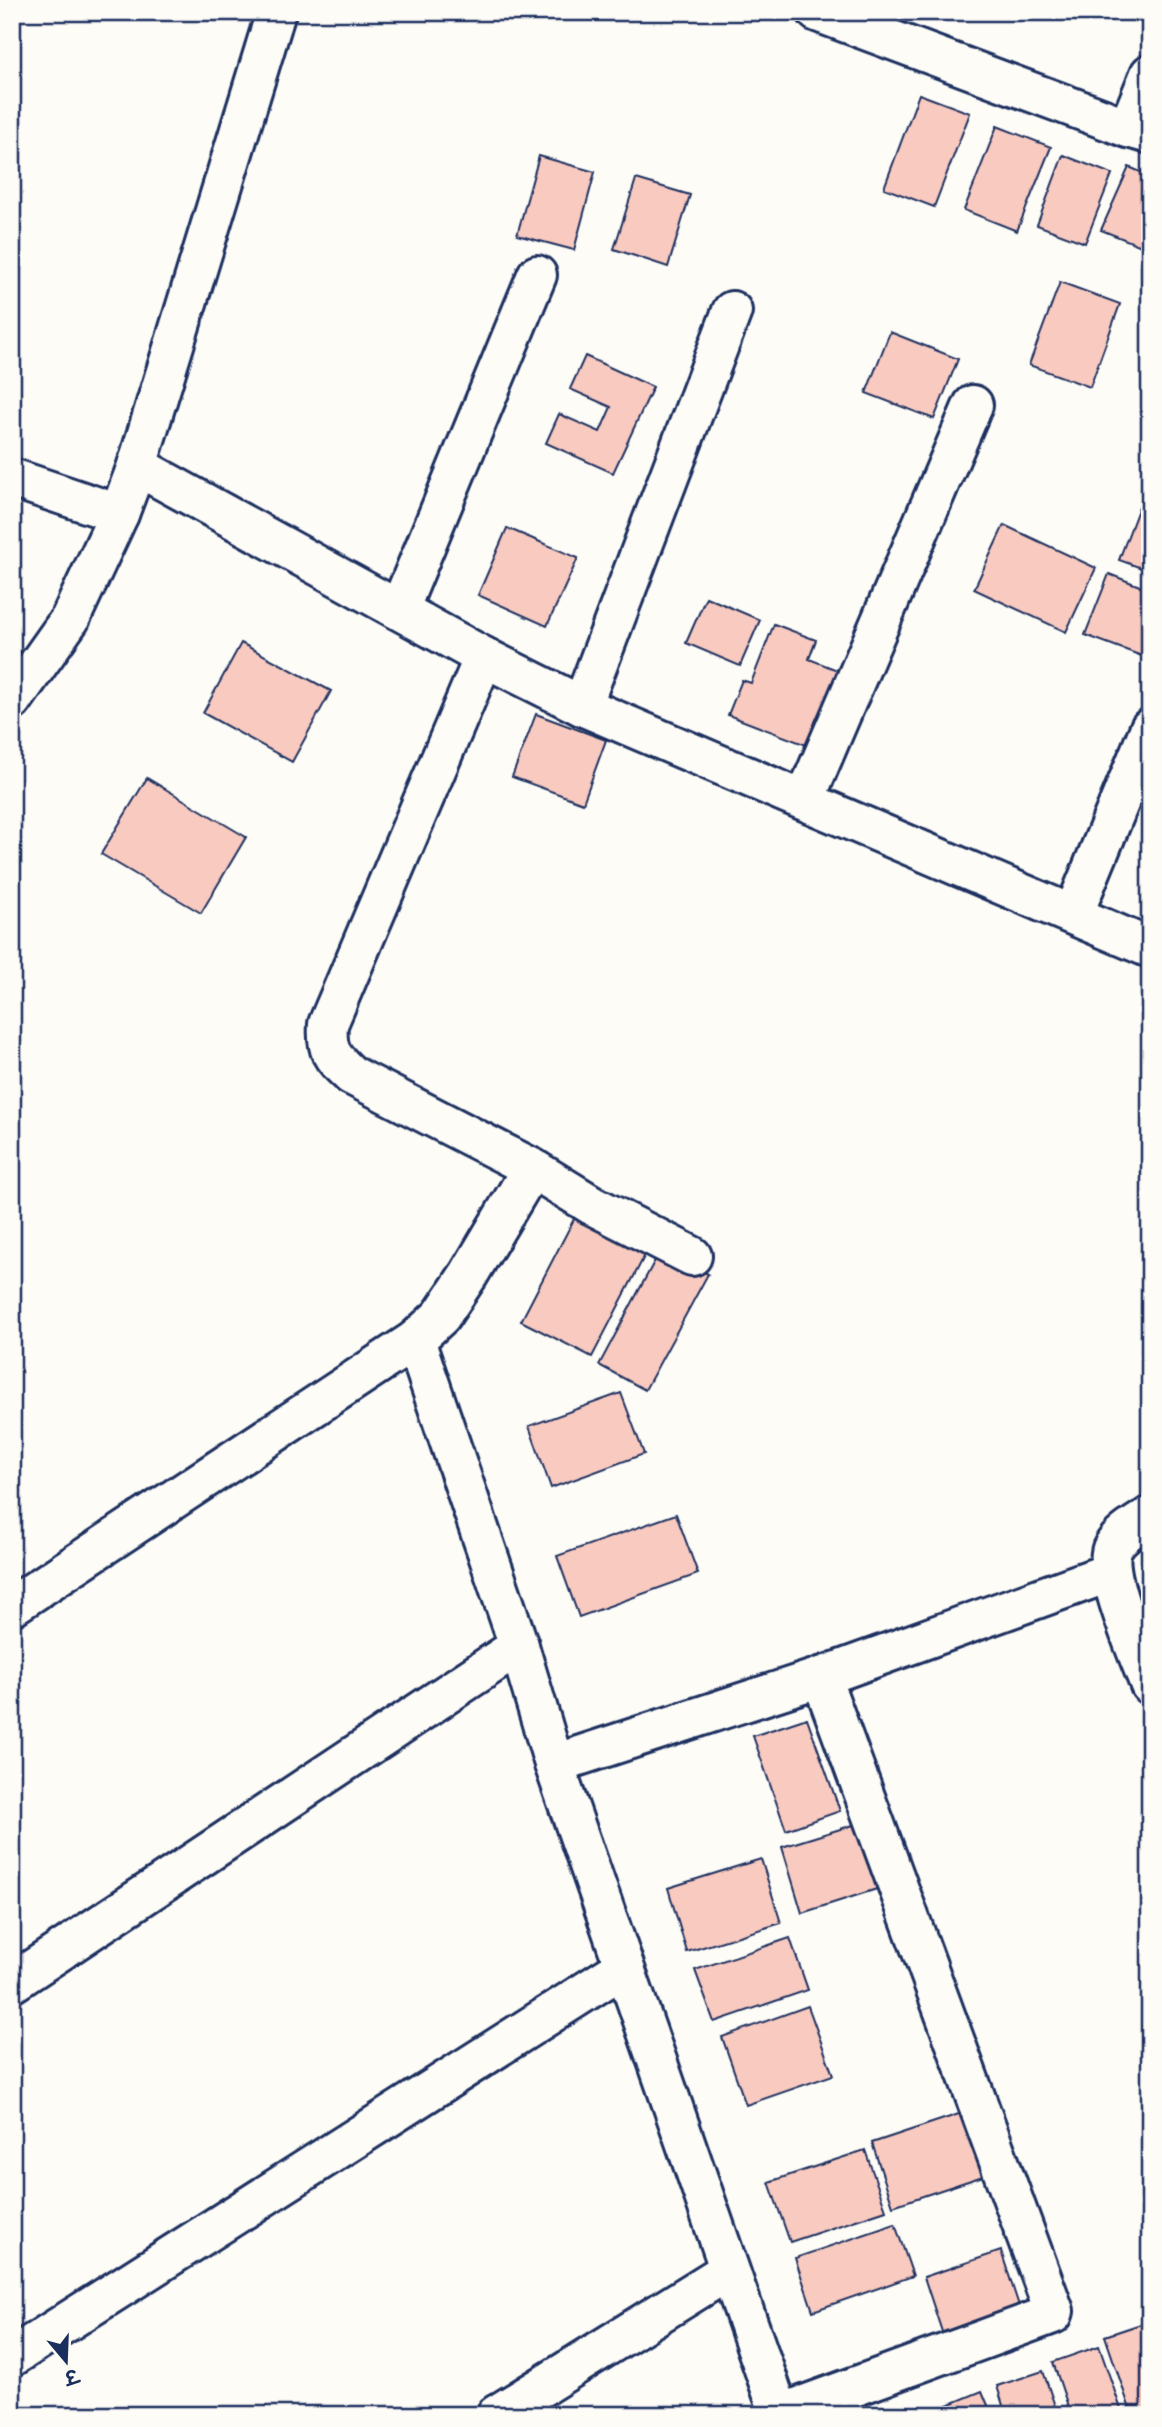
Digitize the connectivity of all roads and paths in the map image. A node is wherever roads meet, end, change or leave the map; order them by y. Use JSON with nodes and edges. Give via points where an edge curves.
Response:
{"nodes":[{"id":1,"x":275,"y":12,"type":"edge"},
{"id":2,"x":817,"y":12,"type":"edge"},
{"id":3,"x":1150,"y":74,"type":"edge"},
{"id":4,"x":1139,"y":131,"type":"edge"},
{"id":5,"x":537,"y":275,"type":"dead end"},
{"id":6,"x":732,"y":311,"type":"dead end"},
{"id":7,"x":973,"y":405,"type":"dead end"},
{"id":8,"x":137,"y":466,"type":"junction"},
{"id":9,"x":12,"y":478,"type":"edge"},
{"id":10,"x":119,"y":514,"type":"junction"},
{"id":11,"x":398,"y":610,"type":"junction"},
{"id":12,"x":484,"y":657,"type":"junction"},
{"id":13,"x":12,"y":701,"type":"edge"},
{"id":14,"x":582,"y":706,"type":"junction"},
{"id":15,"x":1150,"y":728,"type":"edge"},
{"id":16,"x":805,"y":799,"type":"junction"},
{"id":17,"x":1073,"y":915,"type":"junction"},
{"id":18,"x":1150,"y":948,"type":"edge"},
{"id":19,"x":532,"y":1168,"type":"junction"},
{"id":20,"x":692,"y":1256,"type":"dead end"},
{"id":21,"x":415,"y":1340,"type":"junction"},
{"id":22,"x":1150,"y":1516,"type":"edge"},
{"id":23,"x":1111,"y":1572,"type":"junction"},
{"id":24,"x":12,"y":1606,"type":"edge"},
{"id":25,"x":519,"y":1646,"type":"junction"},
{"id":26,"x":821,"y":1677,"type":"junction"},
{"id":27,"x":1150,"y":1685,"type":"edge"},
{"id":28,"x":554,"y":1764,"type":"junction"},
{"id":29,"x":624,"y":1967,"type":"junction"},
{"id":30,"x":12,"y":1983,"type":"edge"},
{"id":31,"x":729,"y":2270,"type":"junction"},
{"id":32,"x":12,"y":2357,"type":"edge"},
{"id":33,"x":496,"y":2415,"type":"edge"},
{"id":34,"x":780,"y":2415,"type":"edge"}],
"edges":[{"from":1,"to":8,"type":"street"},
{"from":2,"to":4,"type":"street"},
{"from":3,"to":4,"type":"street"},
{"from":5,"to":11,"type":"street"},
{"from":6,"to":14,"type":"street"},
{"from":7,"to":16,"type":"street"},
{"from":8,"to":10,"type":"street"},
{"from":8,"to":11,"type":"street"},
{"from":9,"to":10,"type":"street"},
{"from":10,"to":13,"type":"street","via":[[70,619]]},
{"from":11,"to":12,"type":"street"},
{"from":12,"to":14,"type":"street"},
{"from":12,"to":19,"type":"street","via":[[328,1024],[327,1045],[351,1075]]},
{"from":14,"to":16,"type":"street"},
{"from":15,"to":17,"type":"street"},
{"from":16,"to":17,"type":"street"},
{"from":17,"to":18,"type":"street"},
{"from":19,"to":20,"type":"street","via":[[592,1205]]},
{"from":19,"to":21,"type":"street","via":[[470,1275],[441,1316]]},
{"from":21,"to":24,"type":"street"},
{"from":21,"to":25,"type":"street"},
{"from":22,"to":23,"type":"street","via":[[1112,1548]]},
{"from":23,"to":26,"type":"street"},
{"from":23,"to":27,"type":"street"},
{"from":25,"to":28,"type":"street"},
{"from":25,"to":30,"type":"street"},
{"from":26,"to":28,"type":"street"},
{"from":26,"to":34,"type":"street","via":[[1054,2311]]},
{"from":28,"to":29,"type":"street"},
{"from":29,"to":31,"type":"street"},
{"from":29,"to":32,"type":"street"},
{"from":31,"to":33,"type":"street"},
{"from":31,"to":34,"type":"street"}]}
